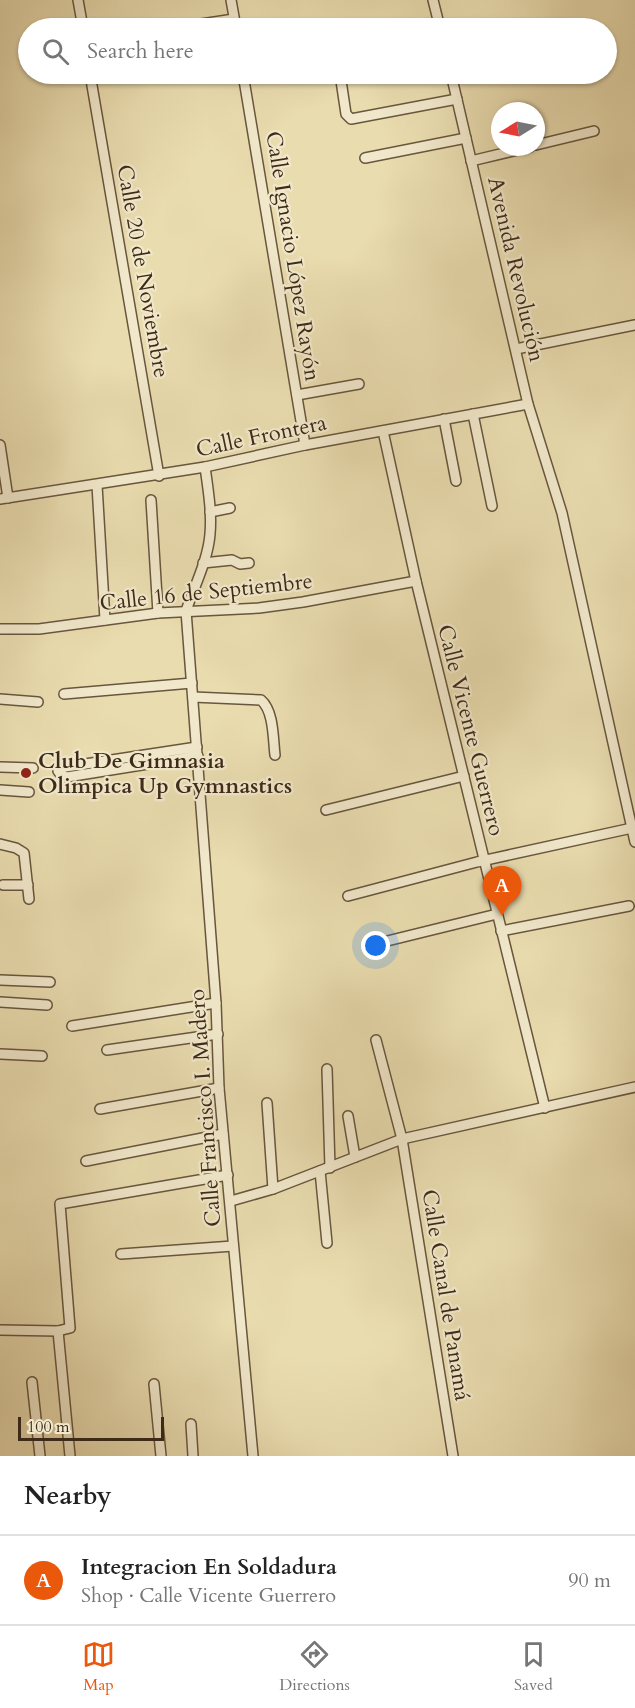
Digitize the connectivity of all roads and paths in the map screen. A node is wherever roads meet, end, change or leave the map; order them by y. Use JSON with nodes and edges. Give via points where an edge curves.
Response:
{"nodes":[{"id":1,"x":78,"y":0,"type":"edge"},
{"id":2,"x":231,"y":0,"type":"edge"},
{"id":3,"x":433,"y":0,"type":"edge"},
{"id":4,"x":81,"y":18,"type":"edge"},
{"id":5,"x":234,"y":18,"type":"edge"},
{"id":6,"x":438,"y":18,"type":"edge"},
{"id":7,"x":92,"y":84,"type":"edge"},
{"id":8,"x":245,"y":84,"type":"edge"},
{"id":9,"x":342,"y":84,"type":"edge"},
{"id":10,"x":453,"y":84,"type":"edge"},
{"id":11,"x":457,"y":99,"type":"junction"},
{"id":12,"x":594,"y":131,"type":"dead end"},
{"id":13,"x":466,"y":138,"type":"junction"},
{"id":14,"x":545,"y":144,"type":"edge"},
{"id":15,"x":492,"y":156,"type":"edge"},
{"id":16,"x":365,"y":158,"type":"dead end"},
{"id":17,"x":471,"y":161,"type":"junction"},
{"id":18,"x":635,"y":325,"type":"edge"},
{"id":19,"x":516,"y":349,"type":"junction"},
{"id":20,"x":359,"y":384,"type":"dead end"},
{"id":21,"x":297,"y":395,"type":"junction"},
{"id":22,"x":528,"y":404,"type":"junction"},
{"id":23,"x":473,"y":414,"type":"junction"},
{"id":24,"x":444,"y":419,"type":"junction"},
{"id":25,"x":383,"y":430,"type":"junction"},
{"id":26,"x":0,"y":445,"type":"edge"},
{"id":27,"x":305,"y":445,"type":"junction"},
{"id":28,"x":205,"y":467,"type":"junction"},
{"id":29,"x":159,"y":476,"type":"junction"},
{"id":30,"x":456,"y":481,"type":"dead end"},
{"id":31,"x":97,"y":485,"type":"junction"},
{"id":32,"x":4,"y":499,"type":"edge"},
{"id":33,"x":151,"y":500,"type":"dead end"},
{"id":34,"x":492,"y":506,"type":"dead end"},
{"id":35,"x":230,"y":508,"type":"dead end"},
{"id":36,"x":210,"y":512,"type":"junction"},
{"id":37,"x":203,"y":563,"type":"junction"},
{"id":38,"x":249,"y":563,"type":"dead end"},
{"id":39,"x":416,"y":581,"type":"junction"},
{"id":40,"x":186,"y":611,"type":"junction"},
{"id":41,"x":158,"y":613,"type":"junction"},
{"id":42,"x":105,"y":620,"type":"junction"},
{"id":43,"x":0,"y":629,"type":"edge"},
{"id":44,"x":192,"y":683,"type":"junction"},
{"id":45,"x":64,"y":694,"type":"dead end"},
{"id":46,"x":193,"y":697,"type":"junction"},
{"id":47,"x":0,"y":699,"type":"edge"},
{"id":48,"x":38,"y":702,"type":"dead end"},
{"id":49,"x":198,"y":751,"type":"junction"},
{"id":50,"x":275,"y":755,"type":"dead end"},
{"id":51,"x":0,"y":766,"type":"edge"},
{"id":52,"x":33,"y":768,"type":"dead end"},
{"id":53,"x":59,"y":768,"type":"dead end"},
{"id":54,"x":464,"y":776,"type":"junction"},
{"id":55,"x":0,"y":790,"type":"edge"},
{"id":56,"x":29,"y":792,"type":"dead end"},
{"id":57,"x":326,"y":810,"type":"dead end"},
{"id":58,"x":632,"y":828,"type":"junction"},
{"id":59,"x":635,"y":842,"type":"edge"},
{"id":60,"x":0,"y":844,"type":"edge"},
{"id":61,"x":484,"y":861,"type":"junction"},
{"id":62,"x":3,"y":885,"type":"dead end"},
{"id":63,"x":28,"y":885,"type":"junction"},
{"id":64,"x":348,"y":896,"type":"dead end"},
{"id":65,"x":29,"y":899,"type":"dead end"},
{"id":66,"x":629,"y":906,"type":"dead end"},
{"id":67,"x":497,"y":914,"type":"junction"},
{"id":68,"x":501,"y":931,"type":"junction"},
{"id":69,"x":375,"y":944,"type":"dead end"},
{"id":70,"x":0,"y":980,"type":"edge"},
{"id":71,"x":50,"y":982,"type":"dead end"},
{"id":72,"x":0,"y":1002,"type":"edge"},
{"id":73,"x":216,"y":1003,"type":"junction"},
{"id":74,"x":47,"y":1005,"type":"dead end"},
{"id":75,"x":72,"y":1026,"type":"dead end"},
{"id":76,"x":218,"y":1034,"type":"junction"},
{"id":77,"x":376,"y":1040,"type":"dead end"},
{"id":78,"x":107,"y":1050,"type":"dead end"},
{"id":79,"x":0,"y":1054,"type":"edge"},
{"id":80,"x":42,"y":1056,"type":"dead end"},
{"id":81,"x":327,"y":1069,"type":"dead end"},
{"id":82,"x":635,"y":1088,"type":"edge"},
{"id":83,"x":219,"y":1089,"type":"junction"},
{"id":84,"x":267,"y":1103,"type":"dead end"},
{"id":85,"x":545,"y":1108,"type":"junction"},
{"id":86,"x":100,"y":1109,"type":"dead end"},
{"id":87,"x":348,"y":1116,"type":"dead end"},
{"id":88,"x":224,"y":1134,"type":"junction"},
{"id":89,"x":402,"y":1139,"type":"junction"},
{"id":90,"x":355,"y":1157,"type":"junction"},
{"id":91,"x":86,"y":1161,"type":"dead end"},
{"id":92,"x":330,"y":1168,"type":"junction"},
{"id":93,"x":320,"y":1172,"type":"junction"},
{"id":94,"x":228,"y":1175,"type":"junction"},
{"id":95,"x":273,"y":1189,"type":"junction"},
{"id":96,"x":231,"y":1201,"type":"junction"},
{"id":97,"x":327,"y":1244,"type":"dead end"},
{"id":98,"x":233,"y":1246,"type":"junction"},
{"id":99,"x":121,"y":1254,"type":"dead end"},
{"id":100,"x":0,"y":1330,"type":"edge"},
{"id":101,"x":58,"y":1331,"type":"junction"},
{"id":102,"x":32,"y":1382,"type":"dead end"},
{"id":103,"x":154,"y":1384,"type":"dead end"},
{"id":104,"x":191,"y":1424,"type":"dead end"},
{"id":105,"x":40,"y":1456,"type":"edge"},
{"id":106,"x":70,"y":1456,"type":"edge"},
{"id":107,"x":160,"y":1456,"type":"edge"},
{"id":108,"x":193,"y":1456,"type":"edge"},
{"id":109,"x":253,"y":1456,"type":"edge"},
{"id":110,"x":453,"y":1456,"type":"edge"}],
"edges":[{"from":1,"to":4,"type":"street"},
{"from":2,"to":5,"type":"street"},
{"from":3,"to":6,"type":"street"},
{"from":7,"to":29,"type":"street","name":"Calle 20 de Noviembre"},
{"from":8,"to":21,"type":"street","name":"Calle Ignacio López Rayón"},
{"from":9,"to":11,"type":"street","via":[[346,114],[351,119]]},
{"from":10,"to":11,"type":"street","name":"Avenida Revolución"},
{"from":11,"to":13,"type":"street","name":"Avenida Revolución"},
{"from":12,"to":14,"type":"street"},
{"from":13,"to":16,"type":"street"},
{"from":13,"to":17,"type":"street","name":"Avenida Revolución"},
{"from":15,"to":17,"type":"street"},
{"from":17,"to":19,"type":"street","name":"Avenida Revolución"},
{"from":18,"to":19,"type":"street"},
{"from":19,"to":22,"type":"street","name":"Avenida Revolución"},
{"from":20,"to":21,"type":"street"},
{"from":21,"to":27,"type":"street","name":"Calle Ignacio López Rayón"},
{"from":22,"to":23,"type":"street","name":"Calle Frontera"},
{"from":22,"to":58,"type":"street","via":[[562,513]]},
{"from":23,"to":24,"type":"street","name":"Calle Frontera"},
{"from":23,"to":34,"type":"street"},
{"from":24,"to":25,"type":"street","name":"Calle Frontera"},
{"from":24,"to":30,"type":"street"},
{"from":25,"to":27,"type":"street","name":"Calle Frontera"},
{"from":25,"to":39,"type":"street","name":"Calle Vicente Guerrero"},
{"from":26,"to":32,"type":"street"},
{"from":27,"to":28,"type":"street","name":"Calle Frontera"},
{"from":28,"to":29,"type":"street","name":"Calle Frontera"},
{"from":28,"to":36,"type":"street","name":"Calle Francisco I. Madero"},
{"from":29,"to":31,"type":"street","name":"Calle Frontera"},
{"from":31,"to":32,"type":"street","name":"Calle Frontera"},
{"from":31,"to":42,"type":"street"},
{"from":33,"to":41,"type":"street"},
{"from":35,"to":36,"type":"street"},
{"from":36,"to":37,"type":"street","name":"Calle Francisco I. Madero","via":[[210,535]]},
{"from":37,"to":38,"type":"street"},
{"from":37,"to":40,"type":"street","name":"Calle Francisco I. Madero"},
{"from":39,"to":40,"type":"street","name":"Calle 16 de Septiembre","via":[[281,606]]},
{"from":39,"to":54,"type":"street","name":"Calle Vicente Guerrero"},
{"from":40,"to":41,"type":"street","name":"Calle 16 de Septiembre"},
{"from":40,"to":44,"type":"street","name":"Calle Francisco I. Madero"},
{"from":41,"to":42,"type":"street","name":"Calle 16 de Septiembre"},
{"from":42,"to":43,"type":"street","name":"Calle 16 de Septiembre","via":[[39,629]]},
{"from":44,"to":45,"type":"street"},
{"from":44,"to":46,"type":"street","name":"Calle Francisco I. Madero"},
{"from":46,"to":49,"type":"street","name":"Calle Francisco I. Madero"},
{"from":46,"to":50,"type":"street","via":[[264,702]]},
{"from":47,"to":48,"type":"street"},
{"from":49,"to":53,"type":"street"},
{"from":49,"to":73,"type":"street","name":"Calle Francisco I. Madero"},
{"from":51,"to":52,"type":"street"},
{"from":54,"to":57,"type":"street"},
{"from":54,"to":61,"type":"street","name":"Calle Vicente Guerrero"},
{"from":55,"to":56,"type":"street"},
{"from":58,"to":59,"type":"street"},
{"from":58,"to":61,"type":"street"},
{"from":60,"to":63,"type":"street","via":[[24,853]]},
{"from":61,"to":64,"type":"street"},
{"from":61,"to":67,"type":"street","name":"Calle Vicente Guerrero"},
{"from":62,"to":63,"type":"street"},
{"from":63,"to":65,"type":"street"},
{"from":66,"to":68,"type":"street"},
{"from":67,"to":68,"type":"street","name":"Calle Vicente Guerrero"},
{"from":67,"to":69,"type":"street"},
{"from":68,"to":85,"type":"street","name":"Calle Vicente Guerrero"},
{"from":70,"to":71,"type":"street"},
{"from":72,"to":74,"type":"street"},
{"from":73,"to":75,"type":"street"},
{"from":73,"to":76,"type":"street","name":"Calle Francisco I. Madero"},
{"from":76,"to":78,"type":"street"},
{"from":76,"to":83,"type":"street","name":"Calle Francisco I. Madero"},
{"from":77,"to":89,"type":"street","name":"Calle Canal de Panamá"},
{"from":79,"to":80,"type":"street"},
{"from":81,"to":92,"type":"street"},
{"from":82,"to":85,"type":"street"},
{"from":83,"to":86,"type":"street"},
{"from":83,"to":88,"type":"street","name":"Calle Francisco I. Madero"},
{"from":84,"to":95,"type":"street"},
{"from":85,"to":89,"type":"street"},
{"from":87,"to":90,"type":"street"},
{"from":88,"to":91,"type":"street"},
{"from":88,"to":94,"type":"street","name":"Calle Francisco I. Madero"},
{"from":89,"to":90,"type":"street"},
{"from":89,"to":110,"type":"street","name":"Calle Canal de Panamá"},
{"from":90,"to":92,"type":"street"},
{"from":92,"to":93,"type":"street"},
{"from":93,"to":95,"type":"street"},
{"from":93,"to":97,"type":"street"},
{"from":94,"to":96,"type":"street","name":"Calle Francisco I. Madero"},
{"from":94,"to":101,"type":"street","via":[[60,1204],[70,1328]]},
{"from":95,"to":96,"type":"street"},
{"from":96,"to":98,"type":"street","name":"Calle Francisco I. Madero"},
{"from":98,"to":99,"type":"street"},
{"from":98,"to":109,"type":"street","name":"Calle Francisco I. Madero"},
{"from":100,"to":101,"type":"street"},
{"from":101,"to":106,"type":"street"},
{"from":102,"to":105,"type":"street"},
{"from":103,"to":107,"type":"street"},
{"from":104,"to":108,"type":"street"}]}
